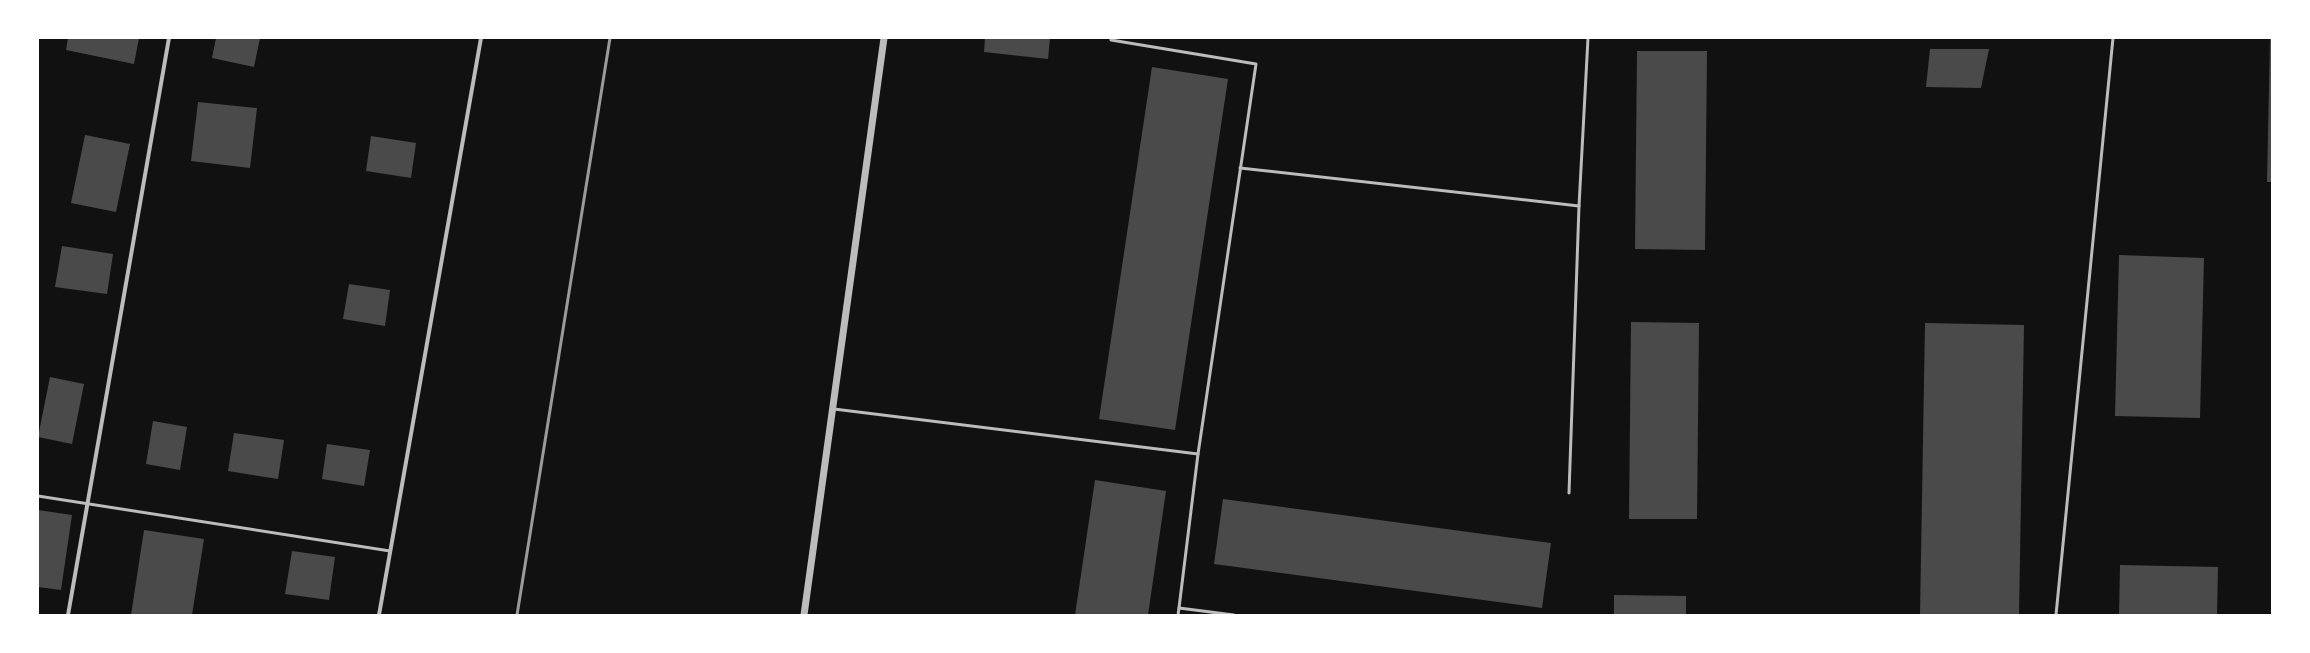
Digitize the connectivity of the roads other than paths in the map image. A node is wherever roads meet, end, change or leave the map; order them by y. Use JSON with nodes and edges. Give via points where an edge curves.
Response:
{"nodes":[{"id":1,"x":168,"y":38,"type":"edge"},
{"id":2,"x":481,"y":38,"type":"edge"},
{"id":3,"x":884,"y":38,"type":"edge"},
{"id":4,"x":1111,"y":38,"type":"edge"},
{"id":5,"x":1588,"y":38,"type":"edge"},
{"id":6,"x":2113,"y":38,"type":"edge"},
{"id":7,"x":1240,"y":168,"type":"junction"},
{"id":8,"x":1579,"y":206,"type":"junction"},
{"id":9,"x":834,"y":409,"type":"junction"},
{"id":10,"x":1198,"y":454,"type":"junction"},
{"id":11,"x":1569,"y":493,"type":"dead end"},
{"id":12,"x":38,"y":496,"type":"edge"},
{"id":13,"x":87,"y":505,"type":"junction"},
{"id":14,"x":390,"y":551,"type":"junction"},
{"id":15,"x":1179,"y":608,"type":"junction"},
{"id":16,"x":68,"y":615,"type":"edge"},
{"id":17,"x":379,"y":615,"type":"edge"},
{"id":18,"x":804,"y":615,"type":"edge"},
{"id":19,"x":1178,"y":615,"type":"edge"},
{"id":20,"x":1234,"y":615,"type":"edge"},
{"id":21,"x":2056,"y":615,"type":"edge"}],
"edges":[{"from":1,"to":13,"type":"street"},
{"from":2,"to":14,"type":"street"},
{"from":3,"to":9,"type":"street"},
{"from":4,"to":7,"type":"lane","via":[[1256,64]]},
{"from":5,"to":8,"type":"lane"},
{"from":6,"to":21,"type":"lane"},
{"from":7,"to":8,"type":"lane"},
{"from":7,"to":10,"type":"lane"},
{"from":8,"to":11,"type":"lane"},
{"from":9,"to":10,"type":"lane"},
{"from":9,"to":18,"type":"street"},
{"from":10,"to":15,"type":"lane"},
{"from":12,"to":13,"type":"lane"},
{"from":13,"to":14,"type":"lane"},
{"from":13,"to":16,"type":"street"},
{"from":14,"to":17,"type":"street"},
{"from":15,"to":19,"type":"lane"},
{"from":15,"to":20,"type":"lane"}]}
